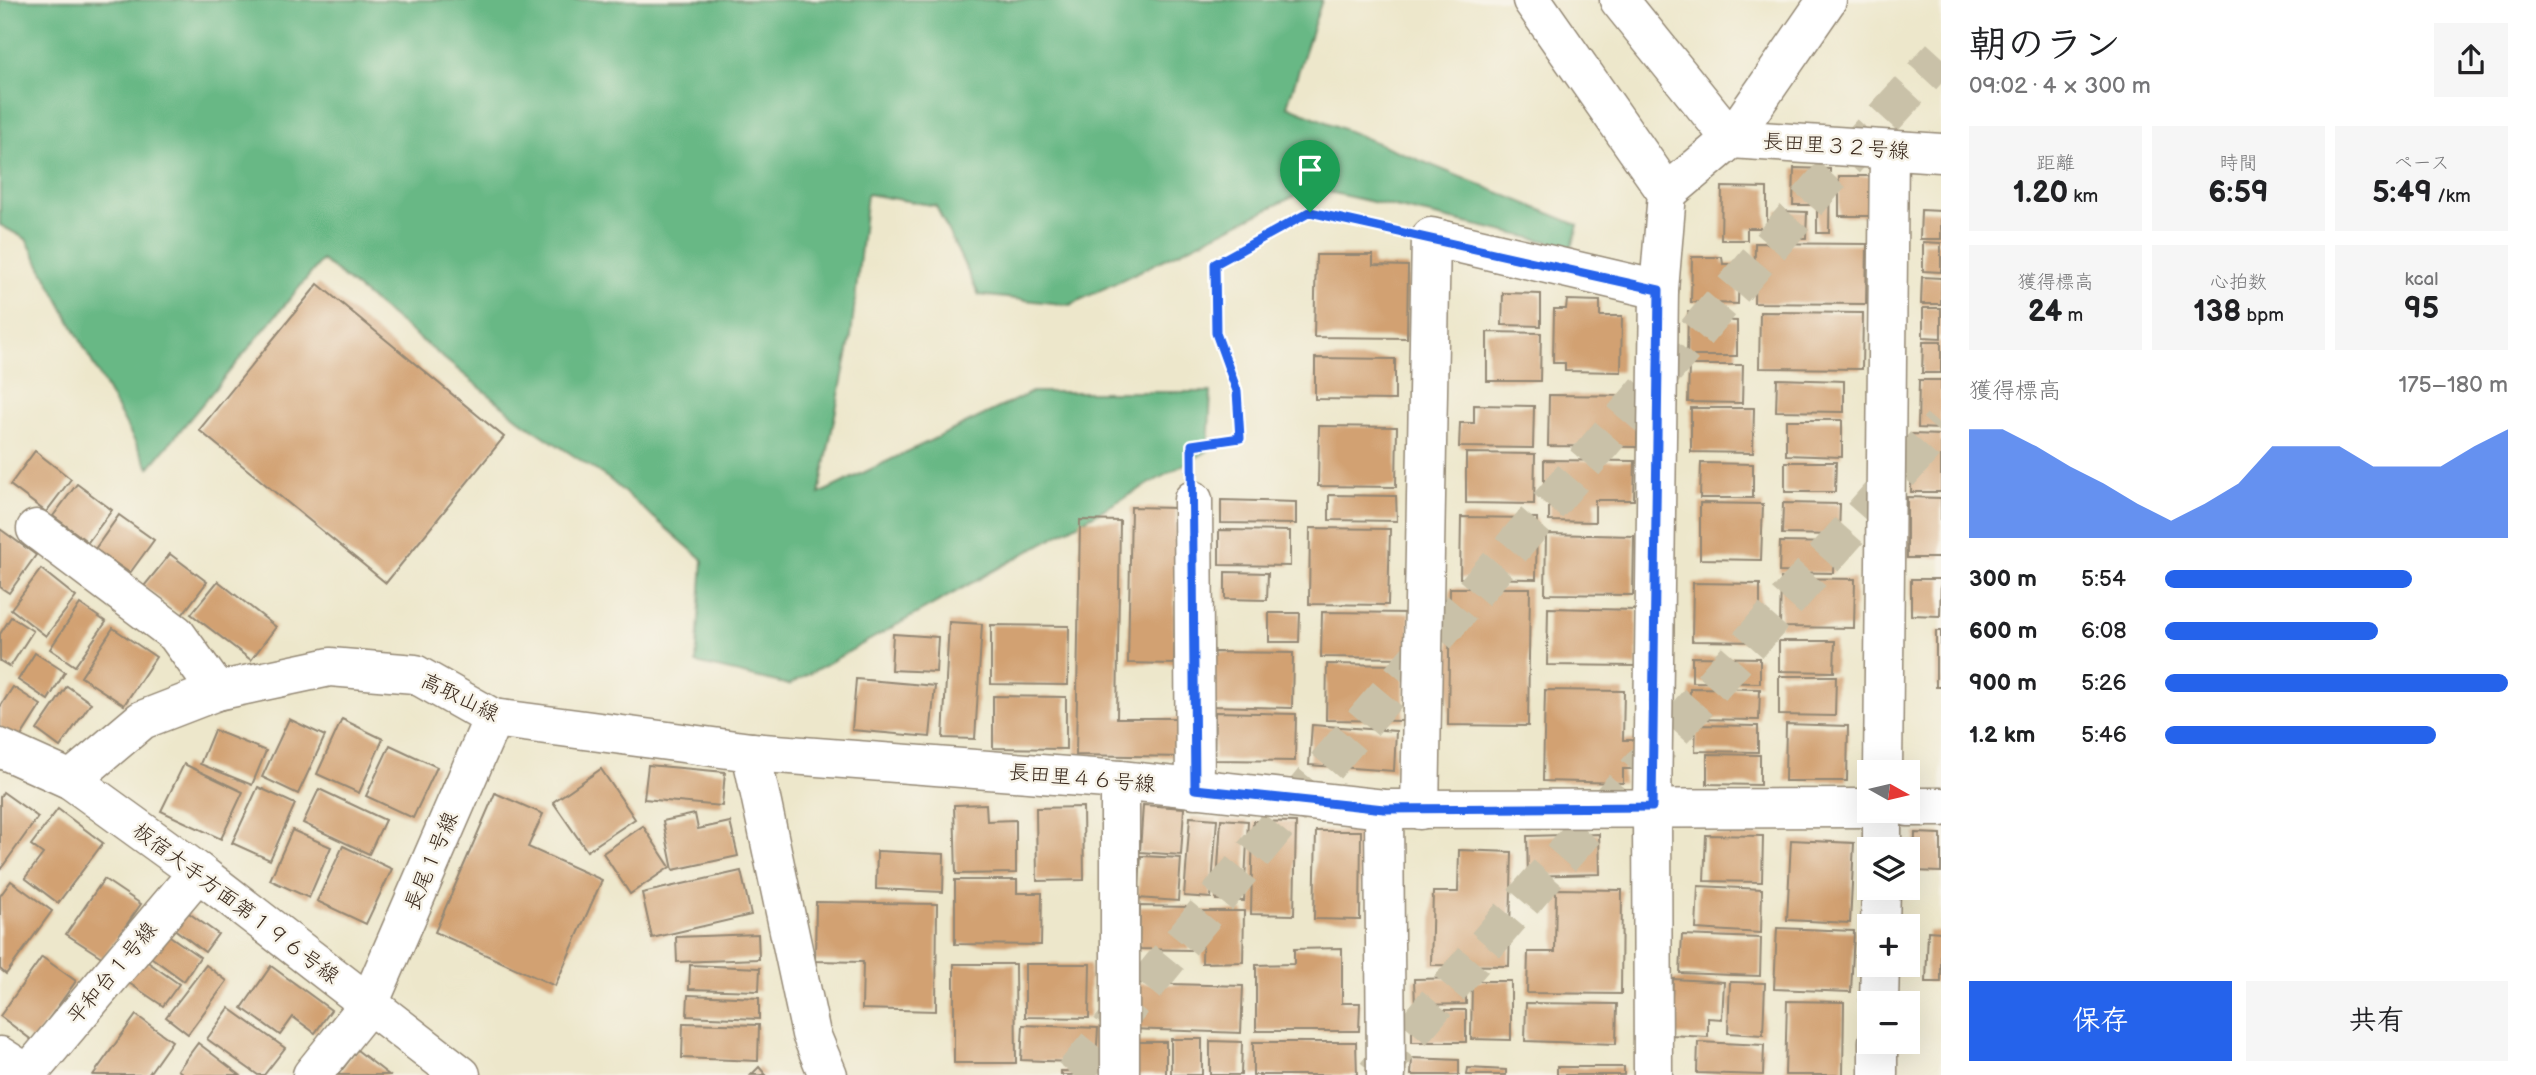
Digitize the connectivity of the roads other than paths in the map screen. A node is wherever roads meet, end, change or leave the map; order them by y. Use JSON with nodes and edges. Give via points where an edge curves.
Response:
{"nodes":[{"id":1,"x":1532,"y":0,"type":"edge"},
{"id":2,"x":1619,"y":0,"type":"edge"},
{"id":3,"x":1827,"y":0,"type":"edge"},
{"id":4,"x":1731,"y":139,"type":"junction"},
{"id":5,"x":1889,"y":150,"type":"junction"},
{"id":6,"x":1941,"y":153,"type":"edge"},
{"id":7,"x":1667,"y":193,"type":"junction"},
{"id":8,"x":1659,"y":290,"type":"junction"},
{"id":9,"x":1193,"y":500,"type":"road end"},
{"id":10,"x":36,"y":528,"type":"dead end"},
{"id":11,"x":216,"y":691,"type":"junction"},
{"id":12,"x":493,"y":718,"type":"junction"},
{"id":13,"x":0,"y":748,"type":"edge"},
{"id":14,"x":751,"y":751,"type":"junction"},
{"id":15,"x":1883,"y":760,"type":"edge"},
{"id":16,"x":71,"y":780,"type":"junction"},
{"id":17,"x":1120,"y":780,"type":"junction"},
{"id":18,"x":1195,"y":789,"type":"junction"},
{"id":19,"x":1652,"y":807,"type":"junction"},
{"id":20,"x":1920,"y":807,"type":"edge"},
{"id":21,"x":1941,"y":807,"type":"edge"},
{"id":22,"x":1857,"y":808,"type":"edge"},
{"id":23,"x":1402,"y":810,"type":"junction"},
{"id":24,"x":198,"y":872,"type":"junction"},
{"id":25,"x":369,"y":1004,"type":"junction"},
{"id":26,"x":1878,"y":1054,"type":"edge"},
{"id":27,"x":18,"y":1068,"type":"edge"},
{"id":28,"x":312,"y":1075,"type":"edge"},
{"id":29,"x":461,"y":1075,"type":"edge"},
{"id":30,"x":828,"y":1075,"type":"edge"},
{"id":31,"x":1120,"y":1075,"type":"edge"},
{"id":32,"x":1386,"y":1075,"type":"edge"},
{"id":33,"x":1653,"y":1075,"type":"edge"},
{"id":34,"x":1878,"y":1075,"type":"edge"}],
"edges":[{"from":1,"to":7,"type":"street"},
{"from":2,"to":4,"type":"street"},
{"from":3,"to":4,"type":"street"},
{"from":4,"to":5,"type":"street","name":"長田里３２号線"},
{"from":4,"to":7,"type":"street"},
{"from":5,"to":6,"type":"street","name":"長田里３２号線"},
{"from":5,"to":15,"type":"street"},
{"from":7,"to":8,"type":"street"},
{"from":8,"to":19,"type":"street"},
{"from":8,"to":23,"type":"street","via":[[1431,237]]},
{"from":9,"to":18,"type":"street"},
{"from":10,"to":11,"type":"street","via":[[176,634]]},
{"from":11,"to":12,"type":"street","name":"高取山線","via":[[330,667],[415,674]]},
{"from":11,"to":16,"type":"street","name":"高取山線","via":[[142,720]]},
{"from":12,"to":14,"type":"street","name":"高取山線"},
{"from":12,"to":25,"type":"street","name":"長尾１号線"},
{"from":13,"to":16,"type":"street","name":"板宿大手方面第１９６号線"},
{"from":14,"to":17,"type":"street","name":"長田里４６号線"},
{"from":14,"to":30,"type":"street","via":[[811,1034]]},
{"from":16,"to":24,"type":"street","name":"板宿大手方面第１９６号線"},
{"from":17,"to":18,"type":"street","name":"長田里４６号線"},
{"from":17,"to":31,"type":"street"},
{"from":18,"to":23,"type":"street","name":"長田里４６号線"},
{"from":19,"to":22,"type":"street","name":"長田里４６号線"},
{"from":19,"to":23,"type":"street","name":"長田里４６号線"},
{"from":19,"to":33,"type":"street"},
{"from":20,"to":21,"type":"street"},
{"from":23,"to":32,"type":"street"},
{"from":24,"to":25,"type":"street","name":"板宿大手方面第１９６号線"},
{"from":24,"to":27,"type":"street","name":"平和台１号線"},
{"from":25,"to":28,"type":"street","name":"長尾１号線"},
{"from":25,"to":29,"type":"street","name":"板宿大手方面第１９６号線"},
{"from":26,"to":34,"type":"street"}]}
